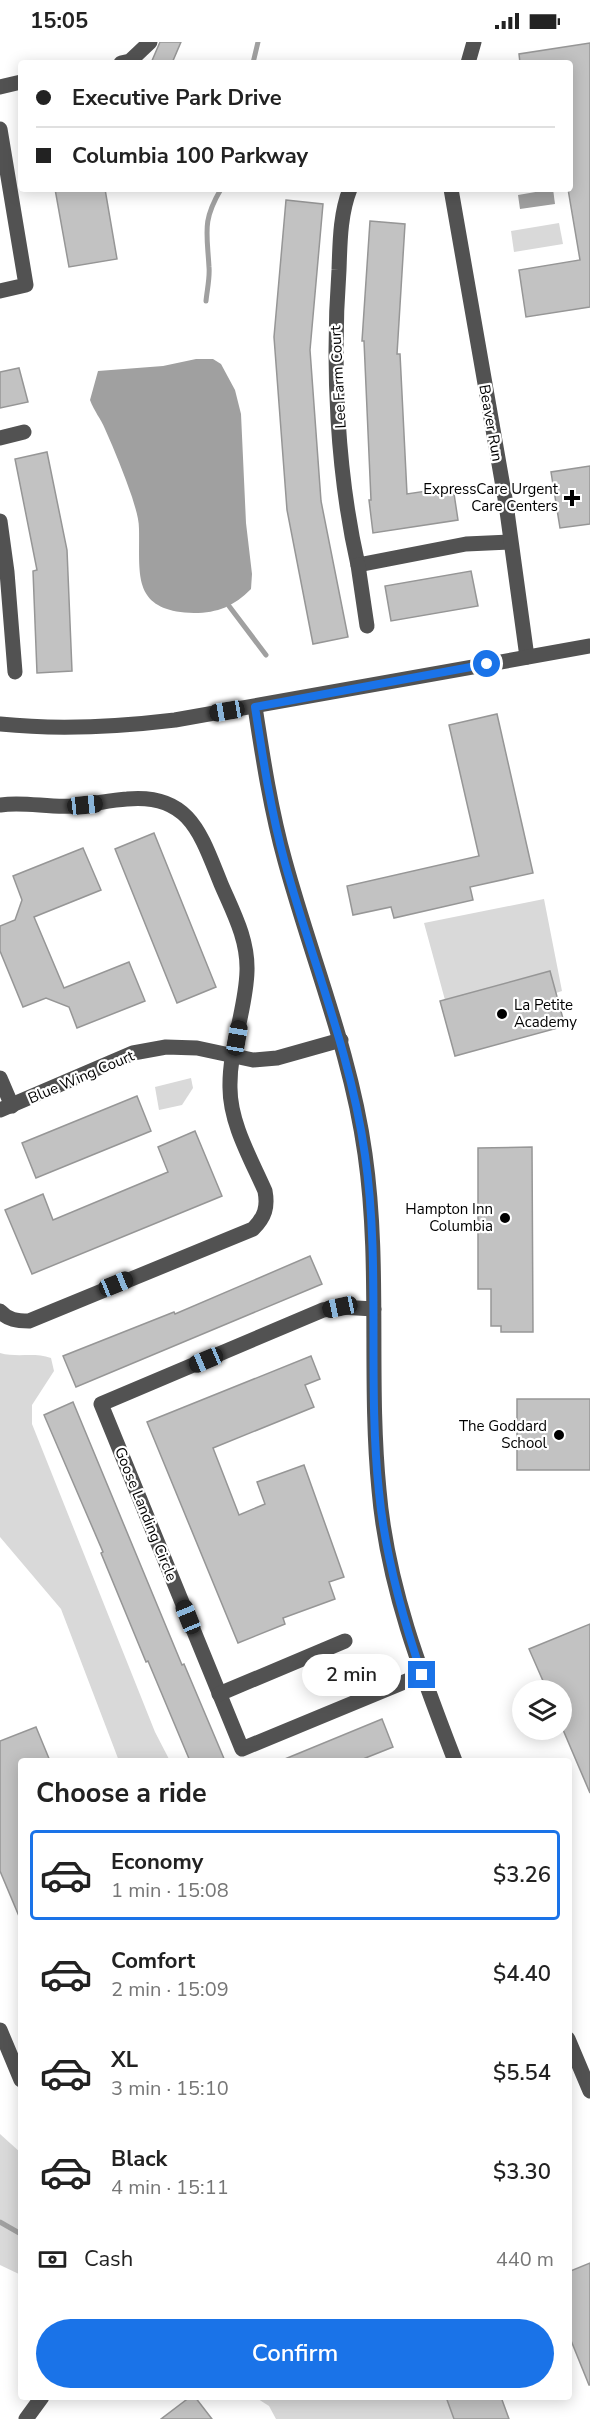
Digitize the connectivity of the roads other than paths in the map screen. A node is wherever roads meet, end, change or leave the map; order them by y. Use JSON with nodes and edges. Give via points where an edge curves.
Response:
{"nodes":[{"id":1,"x":150,"y":42,"type":"edge"},
{"id":2,"x":474,"y":42,"type":"edge"},
{"id":3,"x":131,"y":60,"type":"edge"},
{"id":4,"x":469,"y":60,"type":"edge"},
{"id":5,"x":18,"y":83,"type":"edge"},
{"id":6,"x":0,"y":87,"type":"edge"},
{"id":7,"x":0,"y":129,"type":"edge"},
{"id":8,"x":349,"y":192,"type":"edge"},
{"id":9,"x":453,"y":192,"type":"edge"},
{"id":10,"x":0,"y":291,"type":"edge"},
{"id":11,"x":24,"y":432,"type":"dead end"},
{"id":12,"x":0,"y":438,"type":"edge"},
{"id":13,"x":0,"y":521,"type":"edge"},
{"id":14,"x":510,"y":542,"type":"junction"},
{"id":15,"x":358,"y":565,"type":"junction"},
{"id":16,"x":368,"y":626,"type":"dead end"},
{"id":17,"x":590,"y":646,"type":"edge"},
{"id":18,"x":527,"y":657,"type":"junction"},
{"id":19,"x":15,"y":672,"type":"dead end"},
{"id":20,"x":255,"y":707,"type":"junction"},
{"id":21,"x":0,"y":724,"type":"edge"},
{"id":22,"x":0,"y":805,"type":"edge"},
{"id":23,"x":341,"y":1040,"type":"junction"},
{"id":24,"x":234,"y":1056,"type":"junction"},
{"id":25,"x":0,"y":1078,"type":"edge"},
{"id":26,"x":6,"y":1108,"type":"edge"},
{"id":27,"x":374,"y":1309,"type":"junction"},
{"id":28,"x":0,"y":1311,"type":"edge"},
{"id":29,"x":345,"y":1641,"type":"dead end"},
{"id":30,"x":422,"y":1675,"type":"junction"},
{"id":31,"x":219,"y":1694,"type":"junction"},
{"id":32,"x":454,"y":1758,"type":"edge"},
{"id":33,"x":0,"y":2030,"type":"edge"},
{"id":34,"x":572,"y":2048,"type":"edge"},
{"id":35,"x":18,"y":2073,"type":"edge"},
{"id":36,"x":590,"y":2091,"type":"edge"},
{"id":37,"x":40,"y":2400,"type":"edge"},
{"id":38,"x":26,"y":2419,"type":"edge"}],
"edges":[{"from":1,"to":3,"type":"street"},
{"from":2,"to":4,"type":"street"},
{"from":5,"to":6,"type":"street"},
{"from":7,"to":10,"type":"street","via":[[26,285]]},
{"from":8,"to":15,"type":"street","name":"Lee Farm Court","via":[[343,212],[335,347],[346,508]]},
{"from":9,"to":14,"type":"street","name":"Beaver Run"},
{"from":11,"to":12,"type":"street"},
{"from":13,"to":19,"type":"street"},
{"from":14,"to":15,"type":"street","via":[[466,544]]},
{"from":14,"to":18,"type":"street","name":"Beaver Run"},
{"from":15,"to":16,"type":"street","name":"Lee Farm Court"},
{"from":17,"to":18,"type":"street"},
{"from":18,"to":20,"type":"street"},
{"from":20,"to":21,"type":"street","via":[[132,725]]},
{"from":20,"to":23,"type":"street","via":[[285,864]]},
{"from":22,"to":24,"type":"street","via":[[69,807],[153,798],[186,816],[201,836],[246,950],[247,972]]},
{"from":23,"to":24,"type":"street","name":"Blue Wing Court","via":[[277,1058],[253,1060]]},
{"from":23,"to":27,"type":"street","via":[[365,1154],[374,1250]]},
{"from":24,"to":26,"type":"street","name":"Blue Wing Court","via":[[197,1048],[166,1047],[133,1053]]},
{"from":24,"to":28,"type":"street","via":[[230,1089],[233,1111],[265,1191],[266,1212],[261,1221],[253,1229],[29,1321],[16,1321]]},
{"from":25,"to":26,"type":"street"},
{"from":27,"to":30,"type":"street","via":[[379,1492],[398,1597]]},
{"from":27,"to":31,"type":"street","name":"Goose Landing Circle","via":[[323,1310],[101,1404]]},
{"from":29,"to":31,"type":"street"},
{"from":30,"to":31,"type":"street","name":"Goose Landing Circle","via":[[242,1749]]},
{"from":30,"to":32,"type":"street"},
{"from":33,"to":35,"type":"street"},
{"from":34,"to":36,"type":"street"},
{"from":37,"to":38,"type":"street"}]}
